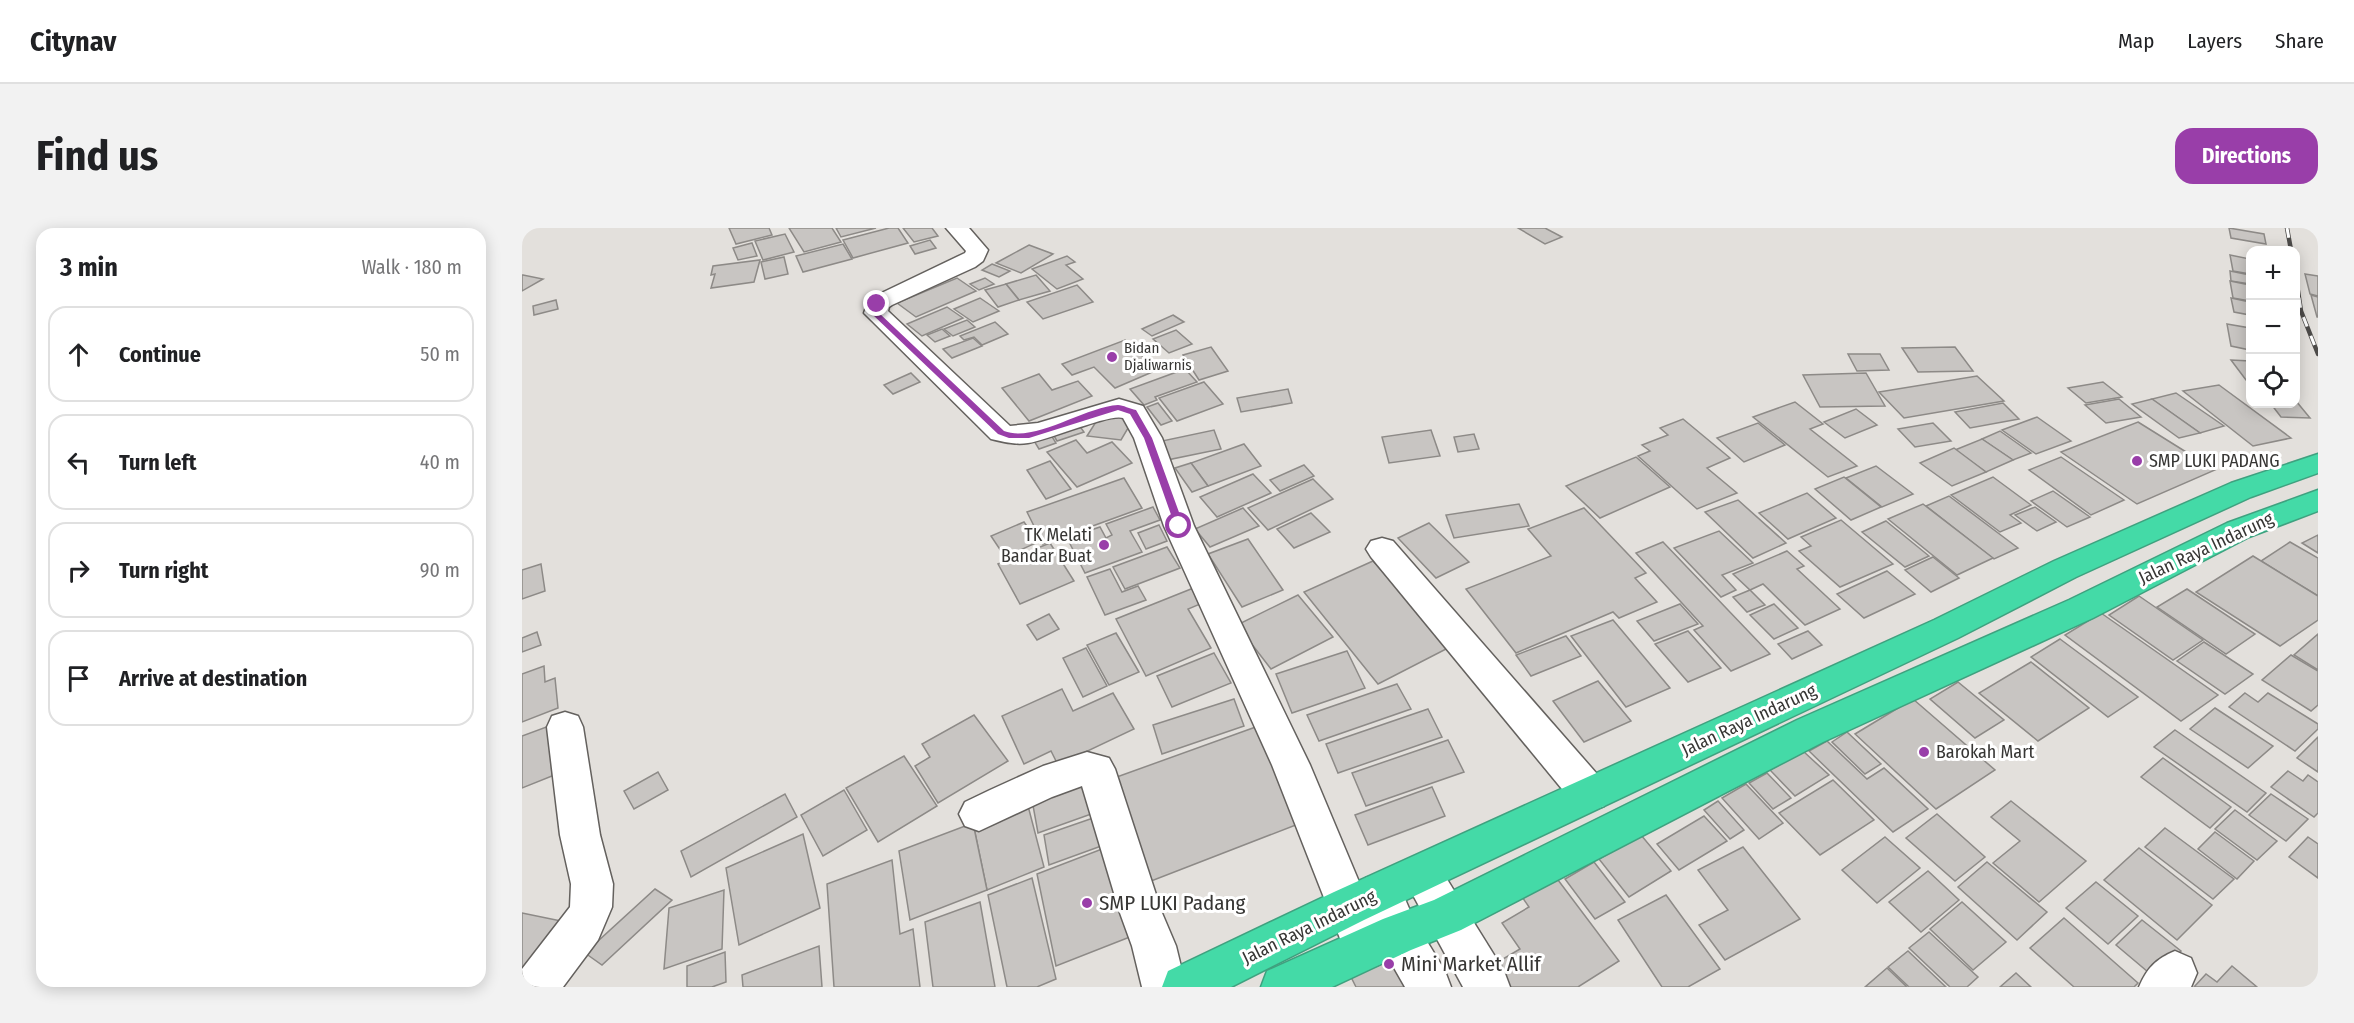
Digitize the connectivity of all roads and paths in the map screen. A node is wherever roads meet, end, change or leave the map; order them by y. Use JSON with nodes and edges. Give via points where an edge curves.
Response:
{"nodes":[{"id":1,"x":957,"y":228,"type":"edge"},
{"id":2,"x":2315,"y":464,"type":"edge"},
{"id":3,"x":2318,"y":500,"type":"edge"},
{"id":4,"x":1382,"y":549,"type":"dead end"},
{"id":5,"x":1946,"y":629,"type":"junction"},
{"id":6,"x":1979,"y":654,"type":"junction"},
{"id":7,"x":565,"y":727,"type":"dead end"},
{"id":8,"x":1590,"y":794,"type":"junction"},
{"id":9,"x":979,"y":813,"type":"dead end"},
{"id":10,"x":1421,"y":873,"type":"junction"},
{"id":11,"x":1365,"y":899,"type":"junction"},
{"id":12,"x":1446,"y":916,"type":"junction"},
{"id":13,"x":1382,"y":941,"type":"junction"},
{"id":14,"x":536,"y":987,"type":"edge"},
{"id":15,"x":1164,"y":987,"type":"edge"},
{"id":16,"x":1185,"y":987,"type":"edge"},
{"id":17,"x":1283,"y":987,"type":"edge"},
{"id":18,"x":1429,"y":987,"type":"edge"},
{"id":19,"x":1488,"y":987,"type":"edge"}],
"edges":[{"from":1,"to":11,"type":"street","via":[[977,250],[975,256],[877,304],[876,313],[1001,433],[1029,435],[1119,408],[1139,419],[1179,526],[1291,765]]},
{"from":2,"to":5,"type":"highway","name":"Jalan Raya Indarung","via":[[2241,490],[2065,569]]},
{"from":3,"to":6,"type":"highway","name":"Jalan Raya Indarung","via":[[2238,530],[2081,609]]},
{"from":4,"to":8,"type":"street"},
{"from":5,"to":6,"type":"highway"},
{"from":5,"to":8,"type":"highway","name":"Jalan Raya Indarung"},
{"from":6,"to":12,"type":"highway","name":"Jalan Raya Indarung","via":[[1809,730]]},
{"from":7,"to":14,"type":"street","via":[[580,835],[592,884],[591,907],[583,926]]},
{"from":8,"to":10,"type":"highway","name":"Jalan Raya Indarung"},
{"from":9,"to":15,"type":"street","via":[[1082,769],[1096,769]]},
{"from":10,"to":11,"type":"highway","name":"Jalan Raya Indarung"},
{"from":10,"to":12,"type":"street"},
{"from":11,"to":13,"type":"street"},
{"from":11,"to":16,"type":"highway","name":"Jalan Raya Indarung"},
{"from":12,"to":13,"type":"highway","name":"Jalan Raya Indarung"},
{"from":12,"to":19,"type":"street"},
{"from":13,"to":17,"type":"highway","name":"Jalan Raya Indarung"},
{"from":13,"to":18,"type":"street"}]}
